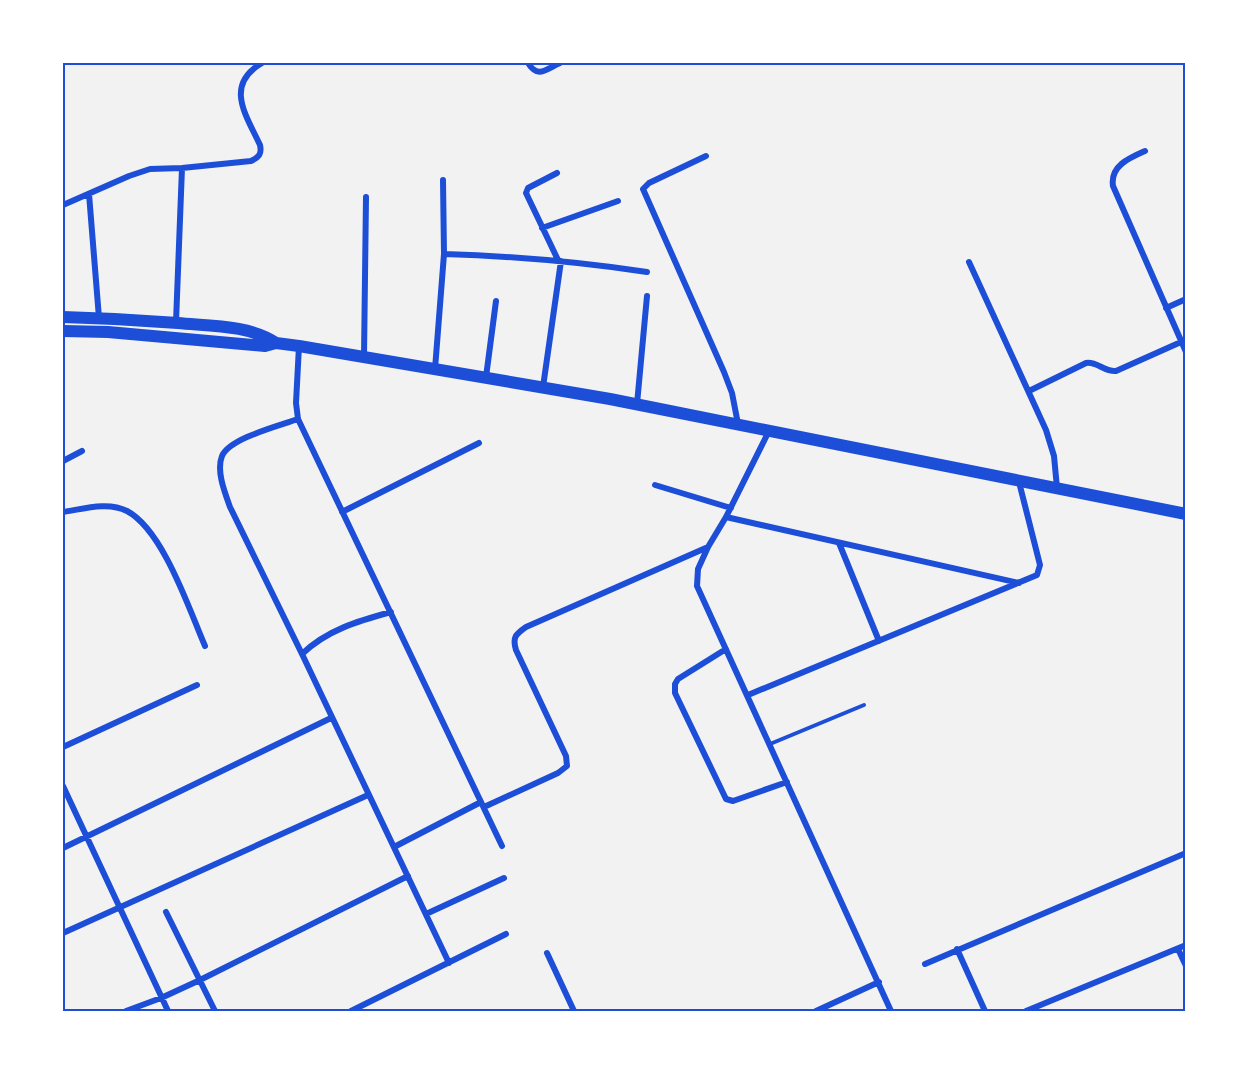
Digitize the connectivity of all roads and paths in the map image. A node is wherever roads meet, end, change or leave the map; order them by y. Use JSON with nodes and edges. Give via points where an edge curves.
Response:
{"nodes":[{"id":1,"x":262,"y":63,"type":"edge"},
{"id":2,"x":528,"y":63,"type":"edge"},
{"id":3,"x":560,"y":63,"type":"edge"},
{"id":4,"x":1145,"y":151,"type":"dead end"},
{"id":5,"x":706,"y":156,"type":"dead end"},
{"id":6,"x":182,"y":168,"type":"junction"},
{"id":7,"x":557,"y":173,"type":"dead end"},
{"id":8,"x":442,"y":180,"type":"dead end"},
{"id":9,"x":89,"y":194,"type":"junction"},
{"id":10,"x":366,"y":197,"type":"dead end"},
{"id":11,"x":618,"y":201,"type":"dead end"},
{"id":12,"x":63,"y":205,"type":"edge"},
{"id":13,"x":542,"y":228,"type":"junction"},
{"id":14,"x":444,"y":254,"type":"junction"},
{"id":15,"x":559,"y":261,"type":"junction"},
{"id":16,"x":969,"y":262,"type":"dead end"},
{"id":17,"x":648,"y":272,"type":"dead end"},
{"id":18,"x":647,"y":296,"type":"dead end"},
{"id":19,"x":1186,"y":299,"type":"edge"},
{"id":20,"x":496,"y":301,"type":"dead end"},
{"id":21,"x":1166,"y":308,"type":"junction"},
{"id":22,"x":63,"y":317,"type":"edge"},
{"id":23,"x":99,"y":318,"type":"junction"},
{"id":24,"x":176,"y":323,"type":"junction"},
{"id":25,"x":63,"y":331,"type":"edge"},
{"id":26,"x":1181,"y":342,"type":"junction"},
{"id":27,"x":276,"y":343,"type":"junction"},
{"id":28,"x":299,"y":346,"type":"junction"},
{"id":29,"x":1186,"y":352,"type":"edge"},
{"id":30,"x":363,"y":357,"type":"junction"},
{"id":31,"x":435,"y":369,"type":"junction"},
{"id":32,"x":486,"y":377,"type":"junction"},
{"id":33,"x":543,"y":387,"type":"junction"},
{"id":34,"x":1029,"y":391,"type":"junction"},
{"id":35,"x":637,"y":404,"type":"junction"},
{"id":36,"x":298,"y":419,"type":"junction"},
{"id":37,"x":738,"y":424,"type":"junction"},
{"id":38,"x":770,"y":430,"type":"junction"},
{"id":39,"x":479,"y":443,"type":"dead end"},
{"id":40,"x":82,"y":452,"type":"dead end"},
{"id":41,"x":63,"y":461,"type":"edge"},
{"id":42,"x":1019,"y":481,"type":"junction"},
{"id":43,"x":655,"y":485,"type":"dead end"},
{"id":44,"x":1058,"y":488,"type":"junction"},
{"id":45,"x":731,"y":508,"type":"junction"},
{"id":46,"x":63,"y":512,"type":"edge"},
{"id":47,"x":342,"y":512,"type":"junction"},
{"id":48,"x":1186,"y":515,"type":"edge"},
{"id":49,"x":726,"y":517,"type":"junction"},
{"id":50,"x":839,"y":543,"type":"junction"},
{"id":51,"x":708,"y":547,"type":"junction"},
{"id":52,"x":1019,"y":584,"type":"junction"},
{"id":53,"x":391,"y":612,"type":"junction"},
{"id":54,"x":879,"y":641,"type":"junction"},
{"id":55,"x":205,"y":646,"type":"dead end"},
{"id":56,"x":726,"y":649,"type":"junction"},
{"id":57,"x":302,"y":654,"type":"junction"},
{"id":58,"x":197,"y":685,"type":"dead end"},
{"id":59,"x":747,"y":695,"type":"junction"},
{"id":60,"x":864,"y":705,"type":"dead end"},
{"id":61,"x":330,"y":718,"type":"junction"},
{"id":62,"x":770,"y":744,"type":"junction"},
{"id":63,"x":63,"y":747,"type":"edge"},
{"id":64,"x":787,"y":782,"type":"junction"},
{"id":65,"x":63,"y":786,"type":"edge"},
{"id":66,"x":368,"y":795,"type":"junction"},
{"id":67,"x":483,"y":805,"type":"junction"},
{"id":68,"x":87,"y":836,"type":"junction"},
{"id":69,"x":502,"y":846,"type":"dead end"},
{"id":70,"x":394,"y":847,"type":"junction"},
{"id":71,"x":63,"y":848,"type":"edge"},
{"id":72,"x":1186,"y":854,"type":"edge"},
{"id":73,"x":408,"y":876,"type":"junction"},
{"id":74,"x":504,"y":878,"type":"dead end"},
{"id":75,"x":119,"y":907,"type":"junction"},
{"id":76,"x":166,"y":912,"type":"dead end"},
{"id":77,"x":426,"y":914,"type":"junction"},
{"id":78,"x":63,"y":933,"type":"edge"},
{"id":79,"x":506,"y":934,"type":"dead end"},
{"id":80,"x":1186,"y":945,"type":"edge"},
{"id":81,"x":957,"y":949,"type":"junction"},
{"id":82,"x":1178,"y":949,"type":"junction"},
{"id":83,"x":547,"y":953,"type":"dead end"},
{"id":84,"x":448,"y":963,"type":"junction"},
{"id":85,"x":925,"y":964,"type":"dead end"},
{"id":86,"x":1186,"y":966,"type":"edge"},
{"id":87,"x":200,"y":980,"type":"junction"},
{"id":88,"x":879,"y":982,"type":"junction"},
{"id":89,"x":161,"y":998,"type":"junction"},
{"id":90,"x":126,"y":1011,"type":"edge"},
{"id":91,"x":168,"y":1011,"type":"edge"},
{"id":92,"x":215,"y":1011,"type":"edge"},
{"id":93,"x":351,"y":1011,"type":"edge"},
{"id":94,"x":574,"y":1011,"type":"edge"},
{"id":95,"x":816,"y":1011,"type":"edge"},
{"id":96,"x":891,"y":1011,"type":"edge"},
{"id":97,"x":985,"y":1011,"type":"edge"},
{"id":98,"x":1026,"y":1011,"type":"edge"}],
"edges":[{"from":1,"to":6,"type":"street","via":[[247,75],[240,93],[242,109],[260,145],[260,155],[251,161]]},
{"from":2,"to":3,"type":"street","via":[[540,72]]},
{"from":4,"to":21,"type":"street","via":[[1116,168],[1112,180]]},
{"from":5,"to":37,"type":"street","via":[[643,189],[724,372]]},
{"from":6,"to":9,"type":"street","via":[[140,171]]},
{"from":6,"to":24,"type":"street"},
{"from":7,"to":13,"type":"street","via":[[527,190]]},
{"from":8,"to":14,"type":"street"},
{"from":9,"to":12,"type":"street"},
{"from":9,"to":23,"type":"street"},
{"from":10,"to":30,"type":"street"},
{"from":11,"to":13,"type":"street"},
{"from":13,"to":15,"type":"street"},
{"from":14,"to":15,"type":"street"},
{"from":14,"to":31,"type":"street"},
{"from":15,"to":17,"type":"street"},
{"from":15,"to":33,"type":"street"},
{"from":16,"to":34,"type":"street"},
{"from":18,"to":35,"type":"street"},
{"from":19,"to":21,"type":"street"},
{"from":20,"to":32,"type":"street"},
{"from":21,"to":26,"type":"street"},
{"from":22,"to":23,"type":"highway"},
{"from":23,"to":24,"type":"highway"},
{"from":24,"to":27,"type":"highway","via":[[227,327],[266,336]]},
{"from":25,"to":27,"type":"highway","via":[[265,346]]},
{"from":26,"to":29,"type":"street"},
{"from":26,"to":34,"type":"street","via":[[1116,371],[1086,363]]},
{"from":27,"to":28,"type":"highway"},
{"from":28,"to":30,"type":"highway"},
{"from":28,"to":36,"type":"street"},
{"from":30,"to":31,"type":"highway"},
{"from":31,"to":32,"type":"highway"},
{"from":32,"to":33,"type":"highway"},
{"from":33,"to":35,"type":"highway"},
{"from":34,"to":44,"type":"street","via":[[1050,442]]},
{"from":35,"to":37,"type":"highway"},
{"from":36,"to":47,"type":"street"},
{"from":36,"to":57,"type":"street","via":[[238,441],[227,449],[220,464],[230,507]]},
{"from":37,"to":38,"type":"highway"},
{"from":38,"to":42,"type":"highway"},
{"from":38,"to":45,"type":"street"},
{"from":39,"to":47,"type":"street"},
{"from":40,"to":41,"type":"street"},
{"from":42,"to":44,"type":"highway"},
{"from":42,"to":52,"type":"street","via":[[1040,565],[1037,575]]},
{"from":43,"to":45,"type":"street"},
{"from":44,"to":48,"type":"highway"},
{"from":45,"to":49,"type":"street"},
{"from":46,"to":55,"type":"street","via":[[105,506],[127,511],[143,524],[170,566]]},
{"from":47,"to":53,"type":"street"},
{"from":49,"to":50,"type":"street"},
{"from":49,"to":51,"type":"street"},
{"from":50,"to":52,"type":"street"},
{"from":50,"to":54,"type":"street"},
{"from":51,"to":56,"type":"street","via":[[698,568],[697,586]]},
{"from":51,"to":67,"type":"street","via":[[516,633],[516,650],[566,756],[567,766]]},
{"from":52,"to":54,"type":"street"},
{"from":53,"to":57,"type":"street","via":[[326,635]]},
{"from":53,"to":67,"type":"street"},
{"from":54,"to":59,"type":"street"},
{"from":56,"to":59,"type":"street"},
{"from":56,"to":64,"type":"street","via":[[678,679],[675,693],[726,799],[733,801]]},
{"from":57,"to":61,"type":"street"},
{"from":58,"to":63,"type":"street"},
{"from":59,"to":62,"type":"street"},
{"from":60,"to":62,"type":"lane"},
{"from":61,"to":66,"type":"street"},
{"from":61,"to":68,"type":"street"},
{"from":62,"to":64,"type":"street"},
{"from":64,"to":88,"type":"street"},
{"from":65,"to":68,"type":"street"},
{"from":66,"to":70,"type":"street"},
{"from":66,"to":75,"type":"street"},
{"from":67,"to":69,"type":"street"},
{"from":67,"to":70,"type":"street"},
{"from":68,"to":71,"type":"street"},
{"from":68,"to":75,"type":"street"},
{"from":70,"to":73,"type":"street"},
{"from":72,"to":81,"type":"street"},
{"from":73,"to":77,"type":"street"},
{"from":73,"to":87,"type":"street"},
{"from":74,"to":77,"type":"street"},
{"from":75,"to":78,"type":"street"},
{"from":75,"to":89,"type":"street"},
{"from":76,"to":87,"type":"street"},
{"from":77,"to":84,"type":"street"},
{"from":79,"to":84,"type":"street"},
{"from":80,"to":82,"type":"street"},
{"from":81,"to":85,"type":"street"},
{"from":81,"to":97,"type":"street"},
{"from":82,"to":86,"type":"street"},
{"from":82,"to":98,"type":"street"},
{"from":83,"to":94,"type":"street"},
{"from":84,"to":93,"type":"street"},
{"from":87,"to":89,"type":"street"},
{"from":87,"to":92,"type":"street"},
{"from":88,"to":95,"type":"street"},
{"from":88,"to":96,"type":"street"},
{"from":89,"to":90,"type":"street"},
{"from":89,"to":91,"type":"street"}]}
